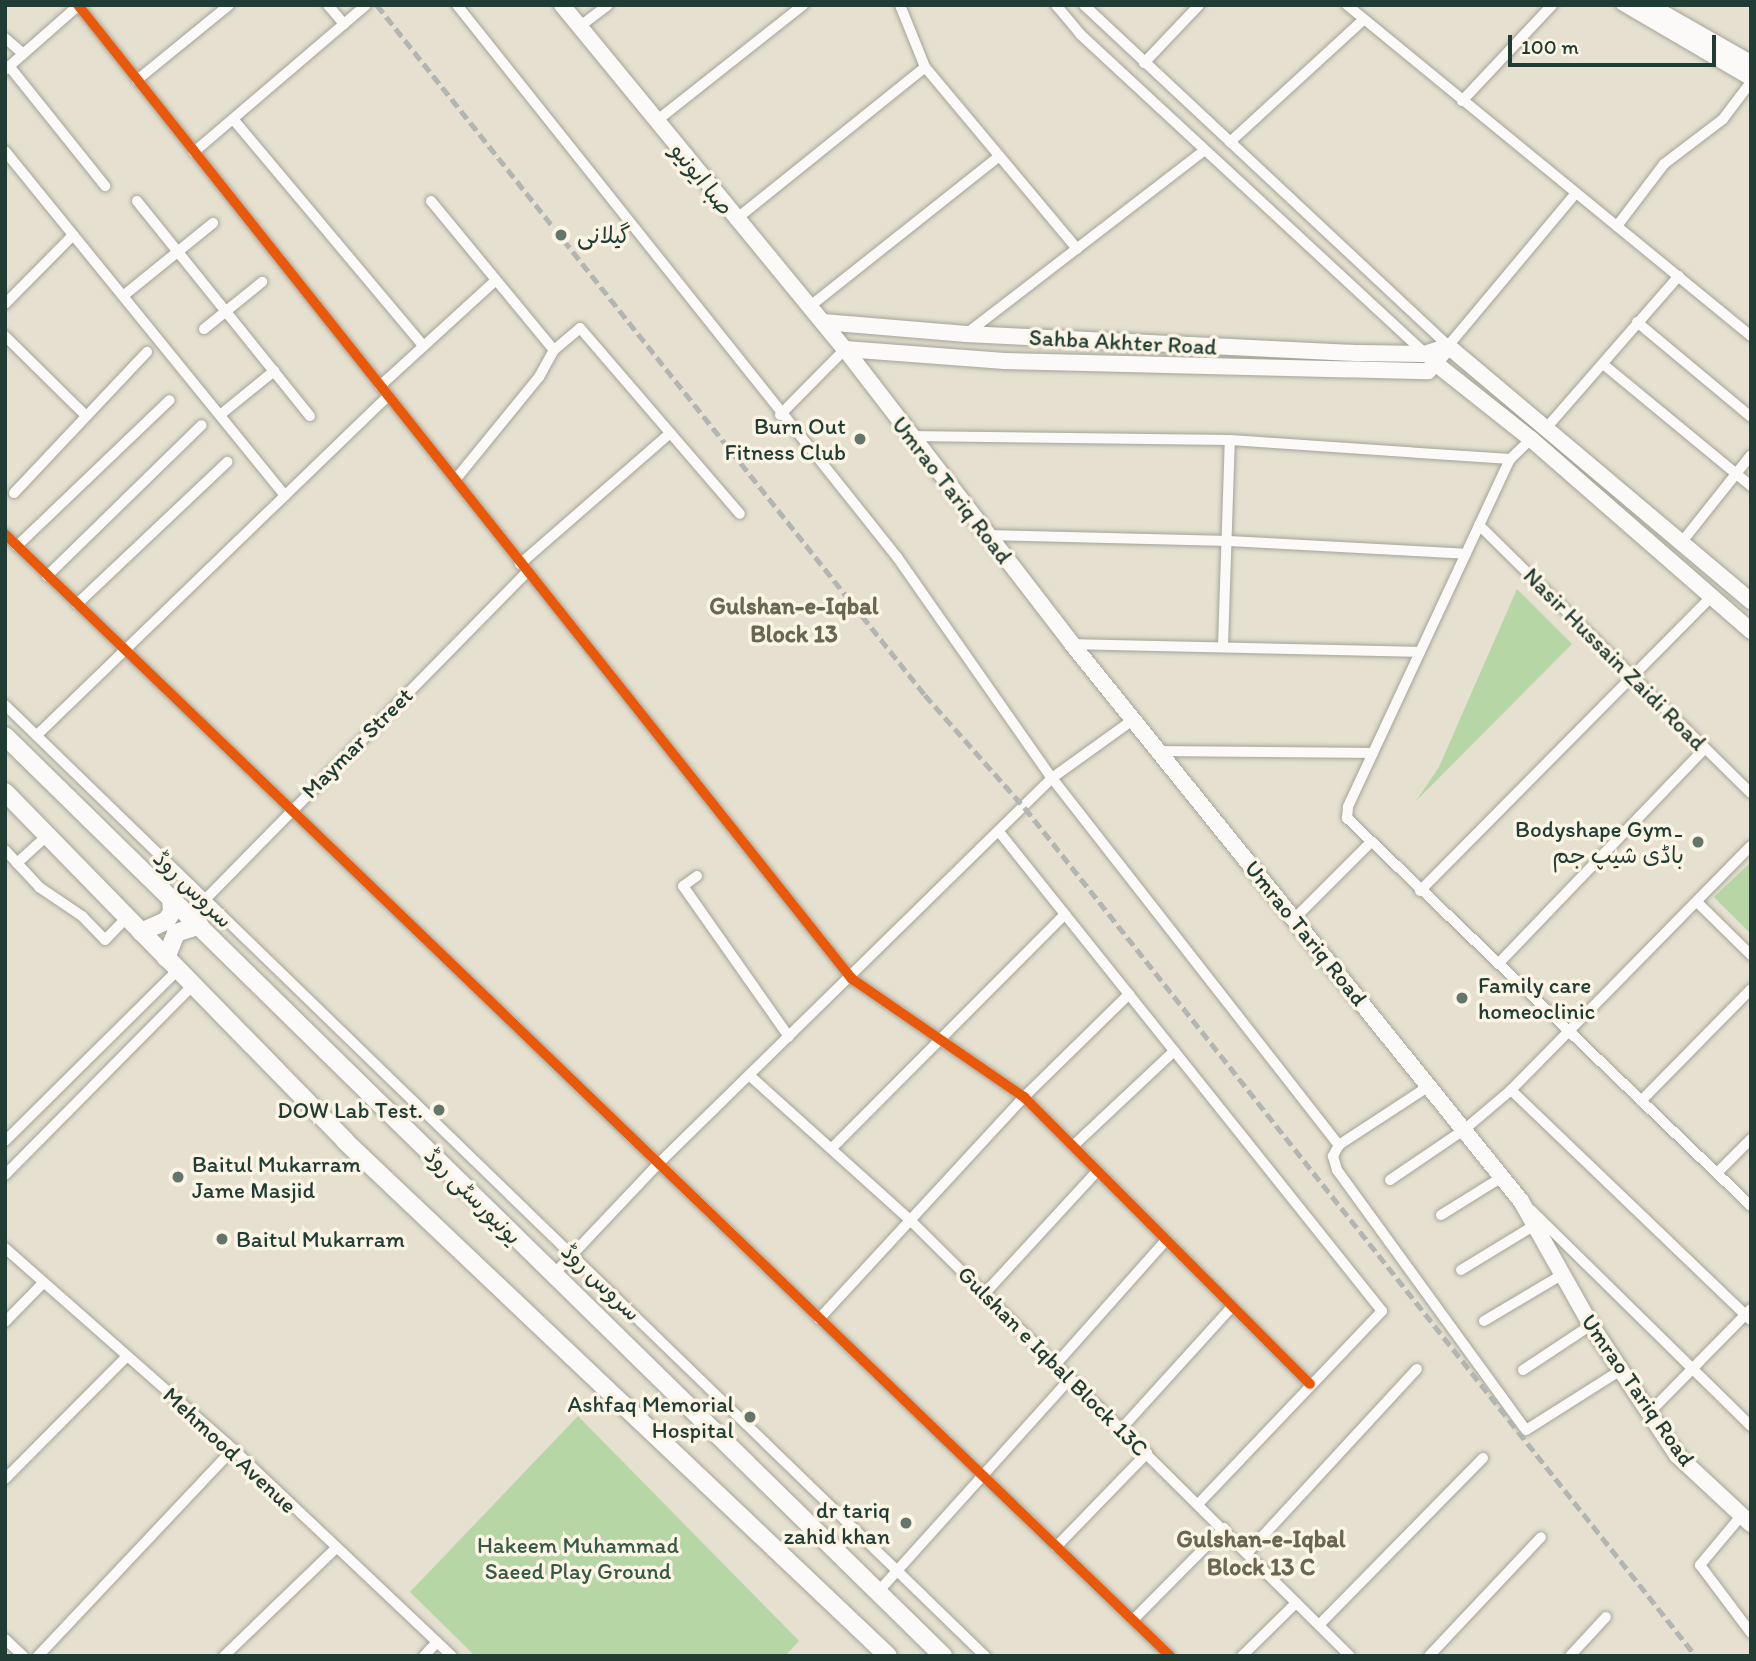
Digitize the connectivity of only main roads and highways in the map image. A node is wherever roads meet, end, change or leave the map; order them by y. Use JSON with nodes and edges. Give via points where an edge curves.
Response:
{"nodes":[{"id":1,"x":562,"y":5,"type":"edge"},
{"id":2,"x":1644,"y":5,"type":"edge"},
{"id":3,"x":1751,"y":66,"type":"edge"},
{"id":4,"x":823,"y":323,"type":"junction"},
{"id":5,"x":845,"y":349,"type":"junction"},
{"id":6,"x":1360,"y":353,"type":"junction"},
{"id":7,"x":1429,"y":358,"type":"junction"},
{"id":8,"x":1359,"y":370,"type":"junction"},
{"id":9,"x":1750,"y":599,"type":"edge"},
{"id":10,"x":1751,"y":631,"type":"edge"},
{"id":11,"x":5,"y":736,"type":"edge"},
{"id":12,"x":5,"y":792,"type":"edge"},
{"id":13,"x":171,"y":898,"type":"junction"},
{"id":14,"x":195,"y":920,"type":"junction"},
{"id":15,"x":141,"y":932,"type":"junction"},
{"id":16,"x":172,"y":964,"type":"junction"},
{"id":17,"x":1746,"y":1520,"type":"edge"},
{"id":18,"x":888,"y":1656,"type":"edge"},
{"id":19,"x":943,"y":1656,"type":"edge"}],
"edges":[{"from":1,"to":4,"type":"main road","name":"صبا ایونیو"},
{"from":2,"to":3,"type":"highway"},
{"from":4,"to":5,"type":"main road","name":"صبا ایونیو"},
{"from":4,"to":6,"type":"main road","name":"Sahba Akhter Road"},
{"from":5,"to":8,"type":"main road","name":"Sahba Akhter Road","via":[[1005,361]]},
{"from":5,"to":17,"type":"main road","name":"Umrao Tariq Road","via":[[1072,644],[1521,1201],[1591,1325],[1677,1455]]},
{"from":6,"to":7,"type":"main road","name":"Sahba Akhter Road"},
{"from":6,"to":8,"type":"main road"},
{"from":7,"to":8,"type":"main road","name":"Sahba Akhter Road","via":[[1428,371]]},
{"from":7,"to":9,"type":"main road","name":"Sahba Akhter Road","via":[[1448,346]]},
{"from":7,"to":10,"type":"main road","via":[[1531,439]]},
{"from":11,"to":13,"type":"main road","name":"یونیورسٹی روڈ"},
{"from":12,"to":15,"type":"main road","name":"یونیورسٹی روڈ"},
{"from":13,"to":14,"type":"main road","name":"یونیورسٹی روڈ"},
{"from":13,"to":15,"type":"main road","via":[[172,912],[166,921]]},
{"from":14,"to":16,"type":"main road","via":[[176,933]]},
{"from":14,"to":19,"type":"main road","name":"یونیورسٹی روڈ"},
{"from":15,"to":16,"type":"main road","name":"یونیورسٹی روڈ"},
{"from":16,"to":18,"type":"main road","name":"یونیورسٹی روڈ","via":[[355,1150]]}]}
